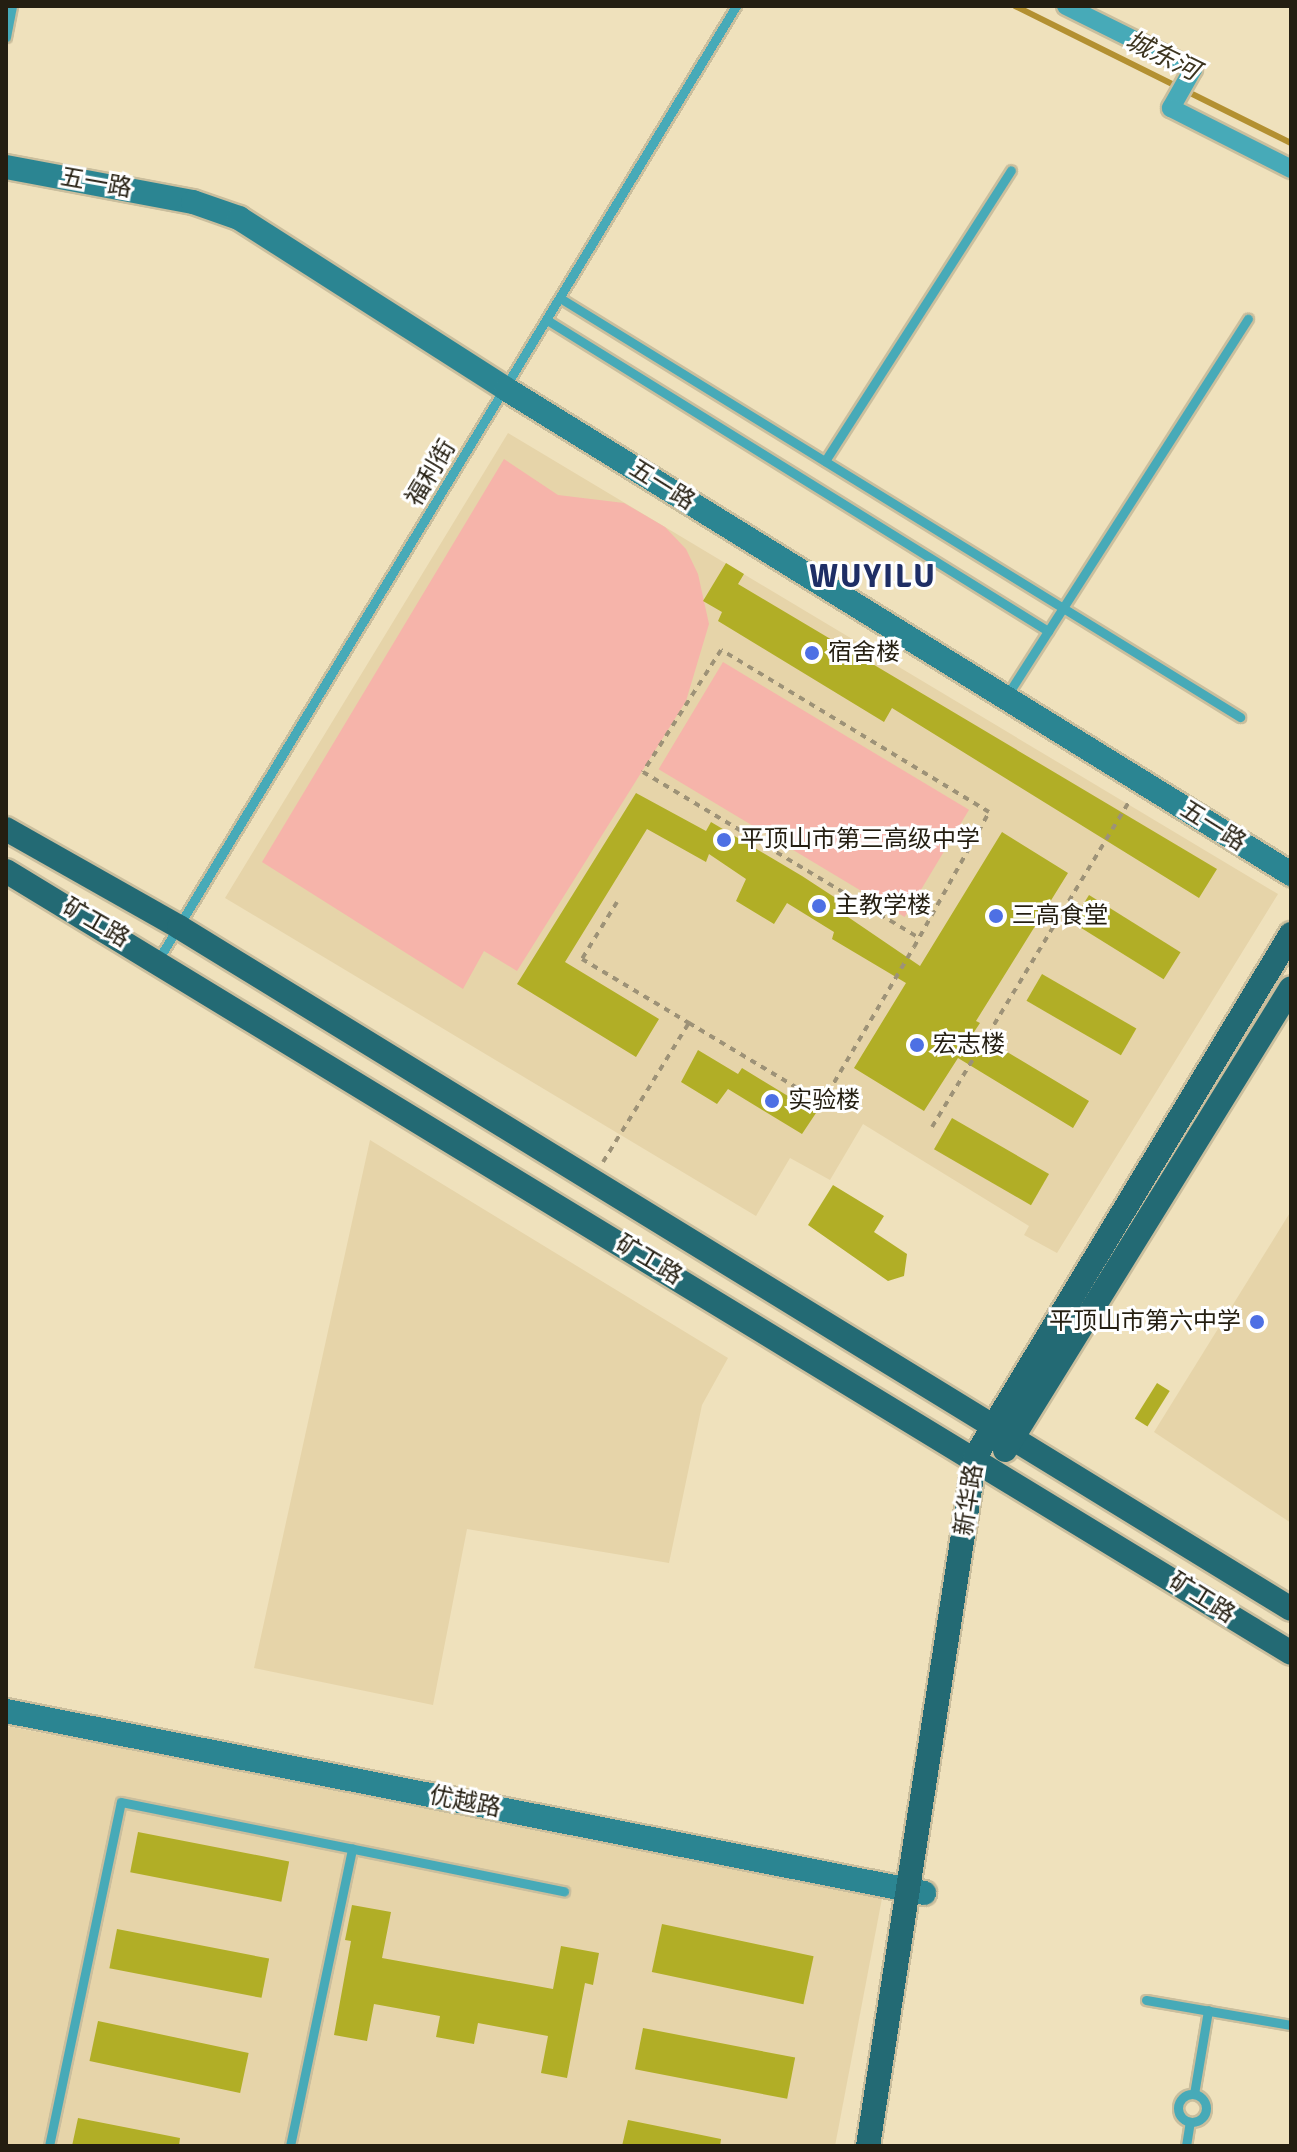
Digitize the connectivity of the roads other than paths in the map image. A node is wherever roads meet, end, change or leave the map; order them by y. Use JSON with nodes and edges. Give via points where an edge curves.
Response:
{"nodes":[{"id":1,"x":12,"y":6,"type":"edge"},
{"id":2,"x":736,"y":6,"type":"edge"},
{"id":3,"x":1066,"y":6,"type":"edge"},
{"id":4,"x":6,"y":37,"type":"edge"},
{"id":5,"x":6,"y":167,"type":"edge"},
{"id":6,"x":1291,"y":169,"type":"edge"},
{"id":7,"x":1011,"y":170,"type":"dead end"},
{"id":8,"x":560,"y":298,"type":"junction"},
{"id":9,"x":1248,"y":319,"type":"dead end"},
{"id":10,"x":547,"y":320,"type":"junction"},
{"id":11,"x":506,"y":389,"type":"junction"},
{"id":12,"x":825,"y":461,"type":"junction"},
{"id":13,"x":1062,"y":610,"type":"junction"},
{"id":14,"x":1048,"y":631,"type":"junction"},
{"id":15,"x":1006,"y":698,"type":"junction"},
{"id":16,"x":1240,"y":717,"type":"dead end"},
{"id":17,"x":6,"y":829,"type":"edge"},
{"id":18,"x":6,"y":871,"type":"edge"},
{"id":19,"x":1291,"y":874,"type":"edge"},
{"id":20,"x":179,"y":927,"type":"junction"},
{"id":21,"x":1291,"y":934,"type":"edge"},
{"id":22,"x":158,"y":960,"type":"junction"},
{"id":23,"x":1291,"y":988,"type":"edge"},
{"id":24,"x":989,"y":1426,"type":"junction"},
{"id":25,"x":1014,"y":1440,"type":"junction"},
{"id":26,"x":982,"y":1462,"type":"junction"},
{"id":27,"x":1291,"y":1609,"type":"edge"},
{"id":28,"x":1291,"y":1653,"type":"edge"},
{"id":29,"x":6,"y":1711,"type":"edge"},
{"id":30,"x":352,"y":1848,"type":"junction"},
{"id":31,"x":564,"y":1891,"type":"dead end"},
{"id":32,"x":917,"y":1892,"type":"junction"},
{"id":33,"x":1146,"y":2000,"type":"dead end"},
{"id":34,"x":1208,"y":2010,"type":"junction"},
{"id":35,"x":1291,"y":2025,"type":"edge"},
{"id":36,"x":1194,"y":2094,"type":"junction"},
{"id":37,"x":1190,"y":2122,"type":"junction"},
{"id":38,"x":49,"y":2146,"type":"edge"},
{"id":39,"x":290,"y":2146,"type":"edge"},
{"id":40,"x":868,"y":2146,"type":"edge"},
{"id":41,"x":881,"y":2146,"type":"edge"},
{"id":42,"x":1186,"y":2146,"type":"edge"}],
"edges":[{"from":1,"to":4,"type":"lane"},
{"from":2,"to":8,"type":"lane","name":"福利街"},
{"from":3,"to":6,"type":"street","via":[[1193,69],[1171,108]]},
{"from":5,"to":11,"type":"street","name":"五一路","via":[[193,202],[239,218]]},
{"from":7,"to":12,"type":"lane"},
{"from":8,"to":10,"type":"lane","name":"福利街"},
{"from":8,"to":12,"type":"lane"},
{"from":9,"to":13,"type":"lane"},
{"from":10,"to":11,"type":"lane","name":"福利街"},
{"from":10,"to":14,"type":"lane"},
{"from":11,"to":15,"type":"street","name":"五一路"},
{"from":11,"to":20,"type":"lane","name":"福利街"},
{"from":12,"to":13,"type":"lane"},
{"from":13,"to":14,"type":"lane"},
{"from":13,"to":16,"type":"lane"},
{"from":14,"to":15,"type":"lane"},
{"from":15,"to":19,"type":"street","name":"五一路"},
{"from":17,"to":20,"type":"main road","name":"矿工路"},
{"from":18,"to":22,"type":"main road","name":"矿工路"},
{"from":20,"to":22,"type":"lane","name":"福利街"},
{"from":20,"to":24,"type":"main road","name":"矿工路"},
{"from":21,"to":24,"type":"main road","name":"新华路"},
{"from":22,"to":26,"type":"main road","name":"矿工路"},
{"from":23,"to":25,"type":"main road","name":"新华路"},
{"from":24,"to":25,"type":"main road","name":"矿工路"},
{"from":24,"to":26,"type":"main road","name":"新华路"},
{"from":25,"to":26,"type":"main road","name":"新华路"},
{"from":25,"to":27,"type":"main road","name":"矿工路"},
{"from":26,"to":28,"type":"main road","name":"矿工路"},
{"from":26,"to":32,"type":"main road","name":"新华路"},
{"from":29,"to":32,"type":"street","name":"优越路"},
{"from":30,"to":31,"type":"lane"},
{"from":30,"to":38,"type":"lane","via":[[121,1802]]},
{"from":30,"to":39,"type":"lane"},
{"from":32,"to":40,"type":"main road","name":"新华路"},
{"from":32,"to":41,"type":"main road","name":"新华路"},
{"from":33,"to":34,"type":"lane"},
{"from":34,"to":35,"type":"lane"},
{"from":34,"to":36,"type":"lane"},
{"from":36,"to":37,"type":"lane","via":[[1179,2103],[1179,2113]]},
{"from":36,"to":37,"type":"lane","via":[[1207,2110]]},
{"from":37,"to":42,"type":"lane"}]}
